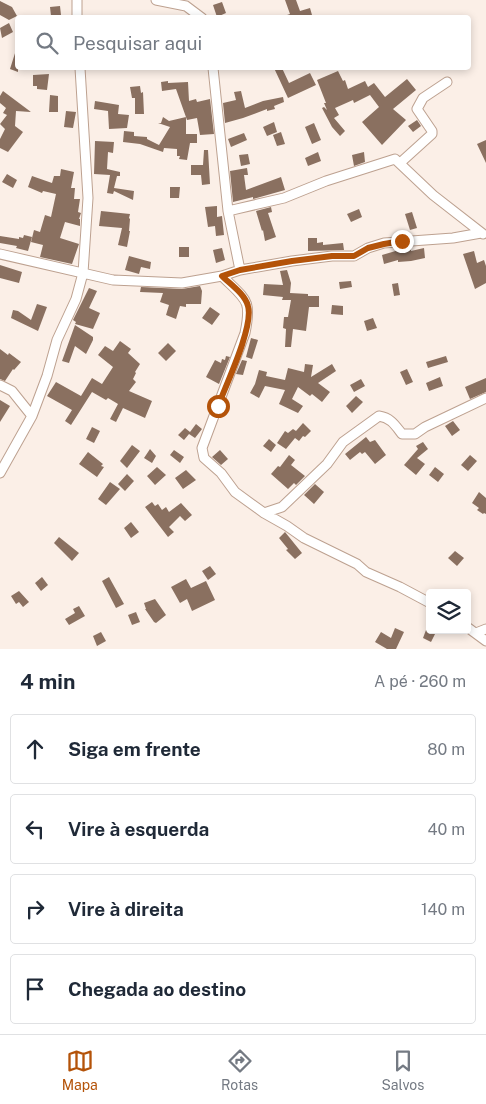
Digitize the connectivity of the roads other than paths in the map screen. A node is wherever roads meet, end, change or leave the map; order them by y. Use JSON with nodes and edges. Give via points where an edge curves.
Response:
{"nodes":[{"id":1,"x":77,"y":0,"type":"edge"},
{"id":2,"x":156,"y":0,"type":"edge"},
{"id":3,"x":77,"y":15,"type":"edge"},
{"id":4,"x":198,"y":15,"type":"edge"},
{"id":5,"x":80,"y":70,"type":"edge"},
{"id":6,"x":213,"y":70,"type":"edge"},
{"id":7,"x":446,"y":82,"type":"dead end"},
{"id":8,"x":400,"y":163,"type":"junction"},
{"id":9,"x":228,"y":211,"type":"junction"},
{"id":10,"x":484,"y":234,"type":"edge"},
{"id":11,"x":0,"y":254,"type":"edge"},
{"id":12,"x":240,"y":270,"type":"junction"},
{"id":13,"x":83,"y":273,"type":"junction"},
{"id":14,"x":222,"y":276,"type":"junction"},
{"id":15,"x":0,"y":385,"type":"edge"},
{"id":16,"x":486,"y":398,"type":"edge"},
{"id":17,"x":32,"y":416,"type":"junction"},
{"id":18,"x":0,"y":472,"type":"edge"},
{"id":19,"x":264,"y":513,"type":"junction"},
{"id":20,"x":426,"y":602,"type":"edge"},
{"id":21,"x":486,"y":629,"type":"edge"},
{"id":22,"x":471,"y":630,"type":"edge"},
{"id":23,"x":476,"y":633,"type":"junction"},
{"id":24,"x":486,"y":641,"type":"edge"}],
"edges":[{"from":1,"to":3,"type":"street"},
{"from":2,"to":4,"type":"street","via":[[186,6]]},
{"from":5,"to":13,"type":"street","via":[[88,198]]},
{"from":6,"to":9,"type":"street"},
{"from":7,"to":8,"type":"street","via":[[423,98],[418,108],[432,134]]},
{"from":8,"to":9,"type":"street","via":[[395,159],[388,160],[284,198]]},
{"from":8,"to":10,"type":"street","via":[[433,195]]},
{"from":9,"to":12,"type":"street"},
{"from":10,"to":12,"type":"street","via":[[384,244],[354,256],[332,256]]},
{"from":11,"to":13,"type":"street"},
{"from":12,"to":14,"type":"street"},
{"from":13,"to":14,"type":"street","via":[[113,280],[182,283]]},
{"from":13,"to":17,"type":"street"},
{"from":14,"to":19,"type":"street","via":[[248,304],[249,314],[202,452],[236,492]]},
{"from":15,"to":17,"type":"street","via":[[12,391]]},
{"from":16,"to":19,"type":"street","via":[[415,434],[402,434],[392,421],[379,416],[343,442],[327,464],[282,507]]},
{"from":17,"to":18,"type":"street"},
{"from":19,"to":20,"type":"street","via":[[366,572]]},
{"from":21,"to":23,"type":"street"},
{"from":22,"to":23,"type":"street"},
{"from":23,"to":24,"type":"street"}]}
